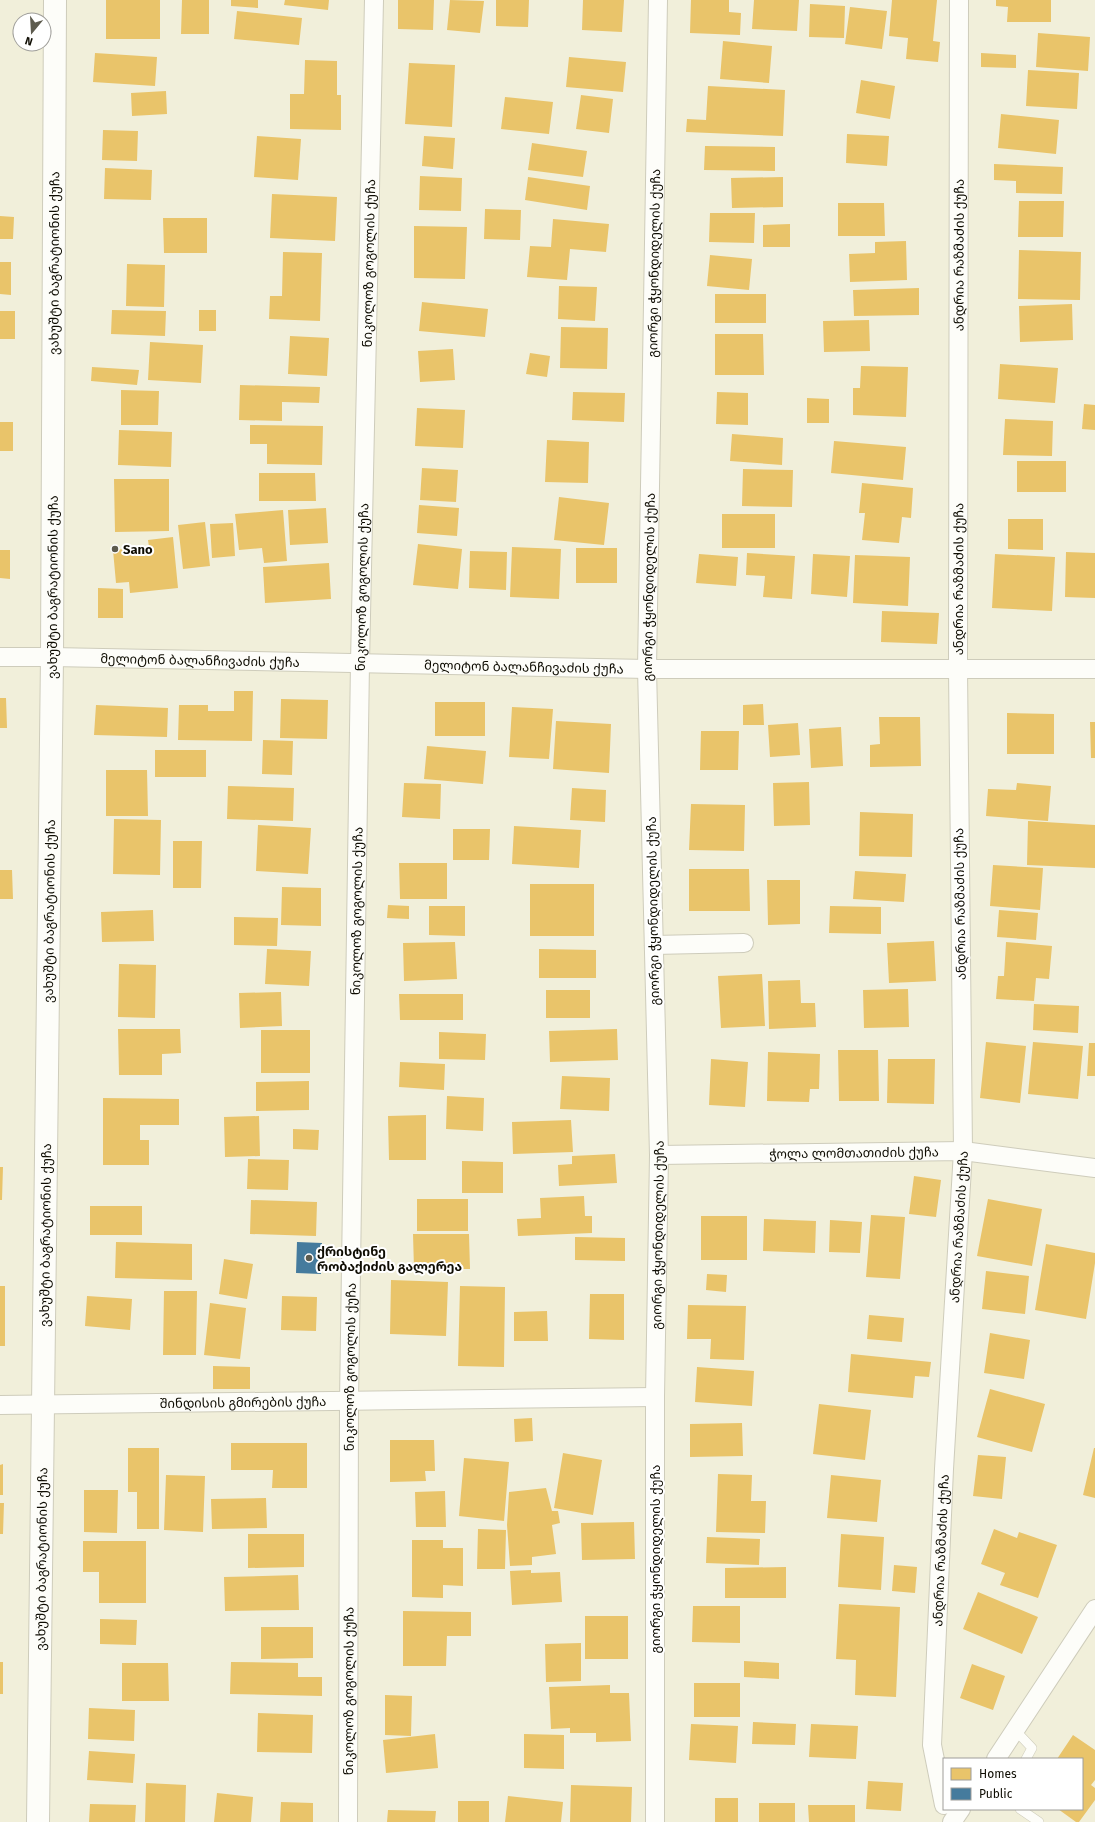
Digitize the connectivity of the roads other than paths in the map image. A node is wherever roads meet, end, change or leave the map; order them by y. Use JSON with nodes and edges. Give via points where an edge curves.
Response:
{"nodes":[{"id":1,"x":55,"y":0,"type":"edge"},
{"id":2,"x":374,"y":0,"type":"edge"},
{"id":3,"x":658,"y":0,"type":"edge"},
{"id":4,"x":959,"y":0,"type":"edge"},
{"id":5,"x":52,"y":657,"type":"junction"},
{"id":6,"x":0,"y":658,"type":"edge"},
{"id":7,"x":360,"y":662,"type":"junction"},
{"id":8,"x":958,"y":668,"type":"junction"},
{"id":9,"x":647,"y":669,"type":"junction"},
{"id":10,"x":1095,"y":669,"type":"edge"},
{"id":11,"x":744,"y":943,"type":"dead end"},
{"id":12,"x":654,"y":945,"type":"junction"},
{"id":13,"x":963,"y":1151,"type":"junction"},
{"id":14,"x":659,"y":1155,"type":"junction"},
{"id":15,"x":1095,"y":1168,"type":"edge"},
{"id":16,"x":655,"y":1397,"type":"junction"},
{"id":17,"x":349,"y":1402,"type":"junction"},
{"id":18,"x":0,"y":1405,"type":"edge"},
{"id":19,"x":43,"y":1405,"type":"junction"},
{"id":20,"x":1095,"y":1609,"type":"edge"},
{"id":21,"x":1016,"y":1731,"type":"junction"},
{"id":22,"x":997,"y":1758,"type":"edge"},
{"id":23,"x":1027,"y":1758,"type":"edge"},
{"id":24,"x":943,"y":1782,"type":"edge"},
{"id":25,"x":1021,"y":1810,"type":"edge"},
{"id":26,"x":38,"y":1822,"type":"edge"},
{"id":27,"x":348,"y":1822,"type":"edge"},
{"id":28,"x":656,"y":1822,"type":"edge"},
{"id":29,"x":1039,"y":1822,"type":"edge"}],
"edges":[{"from":1,"to":5,"type":"street","name":"ვახუშტი ბაგრატიონის ქუჩა"},
{"from":2,"to":7,"type":"street","name":"ნიკოლოზ გოგოლის ქუჩა"},
{"from":3,"to":9,"type":"street","name":"გიორგი ჭყონდიდელის ქუჩა"},
{"from":4,"to":8,"type":"street","name":"ანდრია რაზმაძის ქუჩა"},
{"from":5,"to":6,"type":"street","name":"მელიტონ ბალანჩივაძის ქუჩა"},
{"from":5,"to":7,"type":"street","name":"მელიტონ ბალანჩივაძის ქუჩა"},
{"from":5,"to":19,"type":"street","name":"ვახუშტი ბაგრატიონის ქუჩა"},
{"from":7,"to":9,"type":"street","name":"მელიტონ ბალანჩივაძის ქუჩა"},
{"from":7,"to":17,"type":"street","name":"ნიკოლოზ გოგოლის ქუჩა"},
{"from":8,"to":9,"type":"street","name":"მელიტონ ბალანჩივაძის ქუჩა"},
{"from":8,"to":10,"type":"street","name":"მელიტონ ბალანჩივაძის ქუჩა"},
{"from":8,"to":13,"type":"street","name":"ანდრია რაზმაძის ქუჩა"},
{"from":9,"to":12,"type":"street","name":"გიორგი ჭყონდიდელის ქუჩა"},
{"from":11,"to":12,"type":"street"},
{"from":12,"to":14,"type":"street","name":"გიორგი ჭყონდიდელის ქუჩა"},
{"from":13,"to":14,"type":"street","name":"ჭოლა ლომთათიძის ქუჩა"},
{"from":13,"to":15,"type":"street","name":"ჭოლა ლომთათიძის ქუჩა"},
{"from":13,"to":24,"type":"street","name":"ანდრია რაზმაძის ქუჩა","via":[[944,1469],[932,1745]]},
{"from":14,"to":16,"type":"street","name":"გიორგი ჭყონდიდელის ქუჩა"},
{"from":16,"to":17,"type":"street","name":"შინდისის გმირების ქუჩა"},
{"from":16,"to":28,"type":"street","name":"გიორგი ჭყონდიდელის ქუჩა"},
{"from":17,"to":19,"type":"street","name":"შინდისის გმირების ქუჩა"},
{"from":17,"to":27,"type":"street","name":"ნიკოლოზ გოგოლის ქუჩა"},
{"from":18,"to":19,"type":"street","name":"შინდისის გმირების ქუჩა"},
{"from":19,"to":26,"type":"street","name":"ვახუშტი ბაგრატიონის ქუჩა"},
{"from":20,"to":21,"type":"street"},
{"from":21,"to":22,"type":"street"},
{"from":21,"to":23,"type":"lane","via":[[1032,1748]]},
{"from":25,"to":29,"type":"lane"}]}
